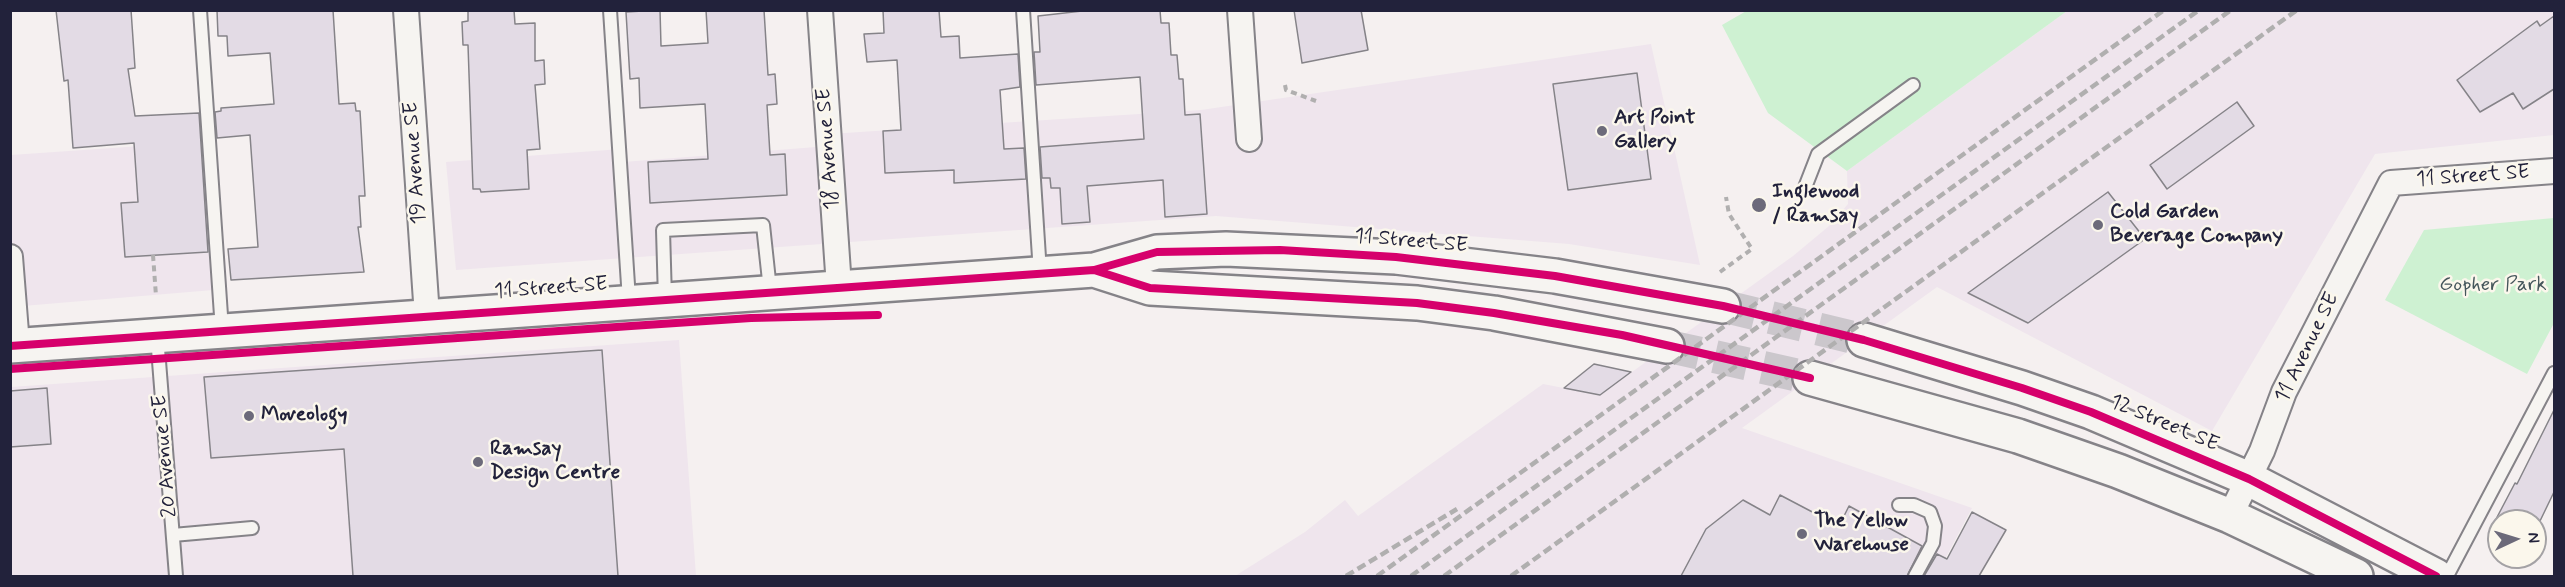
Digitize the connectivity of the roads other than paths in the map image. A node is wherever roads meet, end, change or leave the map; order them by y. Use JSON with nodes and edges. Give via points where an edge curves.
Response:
{"nodes":[{"id":1,"x":200,"y":10,"type":"edge"},
{"id":2,"x":405,"y":10,"type":"edge"},
{"id":3,"x":610,"y":10,"type":"edge"},
{"id":4,"x":820,"y":10,"type":"edge"},
{"id":5,"x":1023,"y":10,"type":"edge"},
{"id":6,"x":1240,"y":10,"type":"edge"},
{"id":7,"x":1913,"y":86,"type":"dead end"},
{"id":8,"x":1249,"y":139,"type":"dead end"},
{"id":9,"x":2554,"y":171,"type":"edge"},
{"id":10,"x":2391,"y":183,"type":"joint"},
{"id":11,"x":1804,"y":190,"type":"dead end"},
{"id":12,"x":10,"y":257,"type":"edge"},
{"id":13,"x":1094,"y":270,"type":"junction"},
{"id":14,"x":1040,"y":273,"type":"junction"},
{"id":15,"x":839,"y":286,"type":"junction"},
{"id":16,"x":770,"y":291,"type":"junction"},
{"id":17,"x":1719,"y":291,"type":"tunnel mouth"},
{"id":18,"x":665,"y":299,"type":"junction"},
{"id":19,"x":629,"y":302,"type":"junction"},
{"id":20,"x":427,"y":316,"type":"junction"},
{"id":21,"x":222,"y":331,"type":"junction"},
{"id":22,"x":157,"y":335,"type":"junction"},
{"id":23,"x":1864,"y":340,"type":"tunnel mouth"},
{"id":24,"x":14,"y":346,"type":"edge"},
{"id":25,"x":1667,"y":346,"type":"tunnel mouth"},
{"id":26,"x":2554,"y":373,"type":"edge"},
{"id":27,"x":1810,"y":378,"type":"tunnel mouth"},
{"id":28,"x":2249,"y":480,"type":"junction"},
{"id":29,"x":1899,"y":505,"type":"dead end"},
{"id":30,"x":2230,"y":516,"type":"junction"},
{"id":31,"x":252,"y":528,"type":"dead end"},
{"id":32,"x":173,"y":535,"type":"junction"},
{"id":33,"x":176,"y":576,"type":"edge"},
{"id":34,"x":1916,"y":576,"type":"edge"},
{"id":35,"x":2356,"y":576,"type":"edge"},
{"id":36,"x":2436,"y":576,"type":"edge"},
{"id":37,"x":2447,"y":576,"type":"edge"}],
"edges":[{"from":1,"to":21,"type":"lane"},
{"from":2,"to":20,"type":"street","name":"19 Avenue SE"},
{"from":3,"to":19,"type":"lane"},
{"from":4,"to":15,"type":"street","name":"18 Avenue SE"},
{"from":5,"to":14,"type":"lane"},
{"from":6,"to":8,"type":"street"},
{"from":7,"to":11,"type":"lane","via":[[1818,154]]},
{"from":9,"to":10,"type":"street","name":"11 Street SE"},
{"from":10,"to":28,"type":"street","name":"11 Avenue SE","via":[[2284,392]]},
{"from":12,"to":24,"type":"street"},
{"from":13,"to":14,"type":"street","name":"11 Street SE"},
{"from":13,"to":17,"type":"street","name":"11 Street SE","via":[[1157,252],[1280,250],[1396,257]]},
{"from":13,"to":25,"type":"street","name":"11 Street SE","via":[[1150,288],[1417,303],[1494,313]]},
{"from":14,"to":15,"type":"street","name":"11 Street SE"},
{"from":15,"to":16,"type":"street","name":"11 Street SE"},
{"from":16,"to":18,"type":"street","name":"11 Street SE"},
{"from":16,"to":18,"type":"lane","via":[[763,225],[663,230]]},
{"from":18,"to":19,"type":"street","name":"11 Street SE"},
{"from":19,"to":20,"type":"street","name":"11 Street SE"},
{"from":20,"to":21,"type":"street","name":"11 Street SE"},
{"from":21,"to":22,"type":"street","name":"11 Street SE"},
{"from":22,"to":24,"type":"street","name":"11 Street SE"},
{"from":22,"to":32,"type":"lane","name":"20 Avenue SE"},
{"from":23,"to":28,"type":"street","name":"12 Street SE","via":[[2091,412]]},
{"from":26,"to":37,"type":"lane"},
{"from":27,"to":30,"type":"street","via":[[2018,436]]},
{"from":28,"to":30,"type":"street","name":"11 Avenue SE"},
{"from":28,"to":36,"type":"street","name":"12 Street SE"},
{"from":29,"to":34,"type":"lane","via":[[1930,512],[1935,525],[1933,543]]},
{"from":30,"to":35,"type":"street"},
{"from":31,"to":32,"type":"lane"},
{"from":32,"to":33,"type":"lane","name":"20 Avenue SE"}]}
